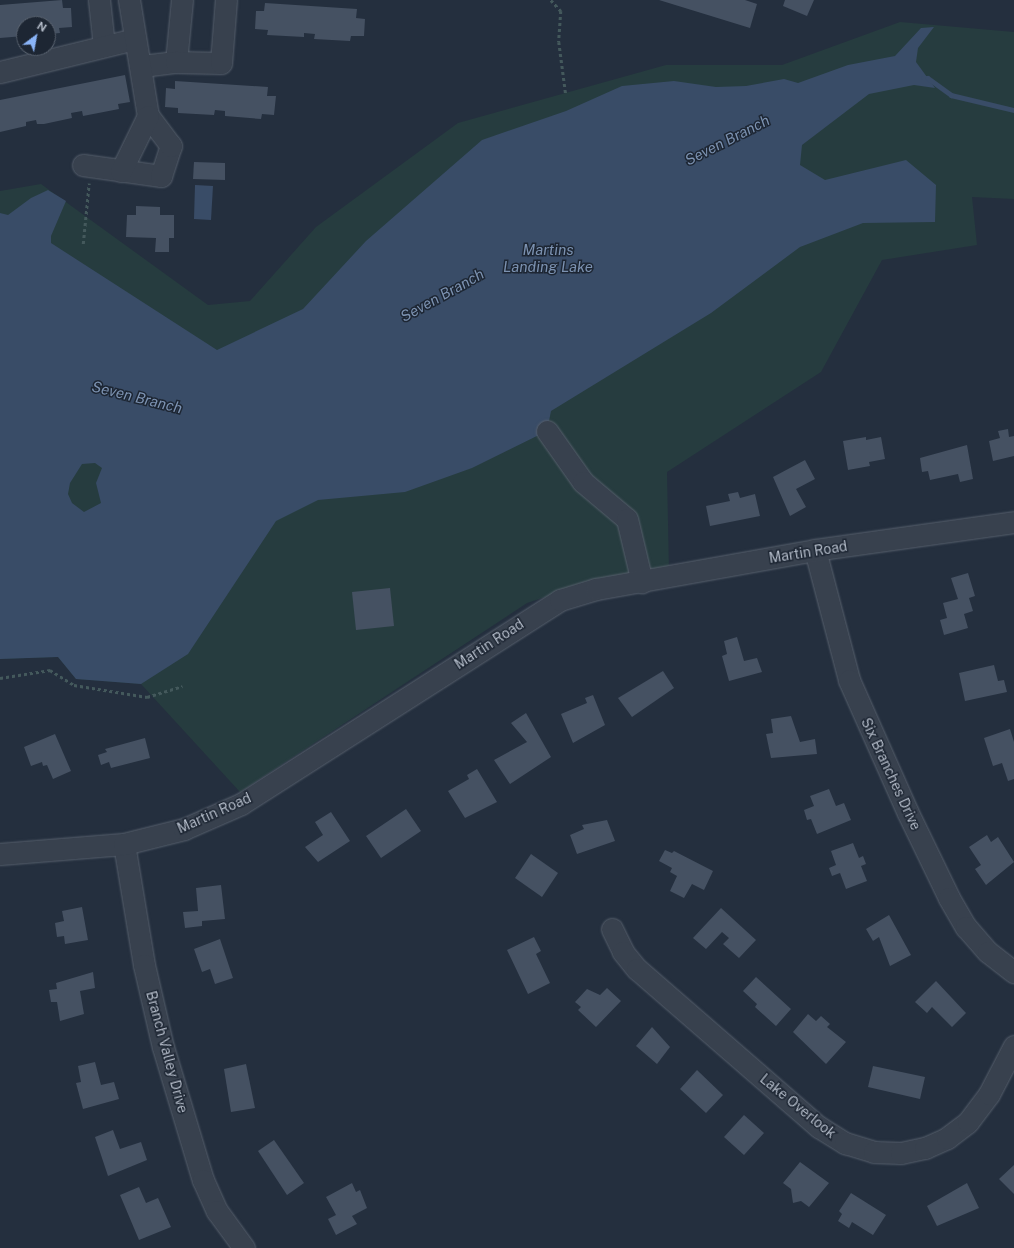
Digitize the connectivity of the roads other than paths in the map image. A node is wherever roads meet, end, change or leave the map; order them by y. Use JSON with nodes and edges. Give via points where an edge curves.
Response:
{"nodes":[{"id":1,"x":99,"y":0,"type":"edge"},
{"id":2,"x":129,"y":0,"type":"edge"},
{"id":3,"x":182,"y":0,"type":"edge"},
{"id":4,"x":226,"y":0,"type":"edge"},
{"id":5,"x":134,"y":39,"type":"junction"},
{"id":6,"x":104,"y":46,"type":"junction"},
{"id":7,"x":176,"y":62,"type":"junction"},
{"id":8,"x":142,"y":66,"type":"junction"},
{"id":9,"x":0,"y":72,"type":"edge"},
{"id":10,"x":148,"y":116,"type":"junction"},
{"id":11,"x":86,"y":166,"type":"road end"},
{"id":12,"x":121,"y":171,"type":"junction"},
{"id":13,"x":547,"y":431,"type":"dead end"},
{"id":14,"x":1014,"y":522,"type":"edge"},
{"id":15,"x":815,"y":550,"type":"junction"},
{"id":16,"x":642,"y":582,"type":"junction"},
{"id":17,"x":124,"y":844,"type":"junction"},
{"id":18,"x":0,"y":854,"type":"edge"},
{"id":19,"x":612,"y":929,"type":"dead end"},
{"id":20,"x":1014,"y":972,"type":"edge"},
{"id":21,"x":1014,"y":1046,"type":"edge"},
{"id":22,"x":244,"y":1248,"type":"edge"}],
"edges":[{"from":1,"to":6,"type":"street"},
{"from":2,"to":5,"type":"street"},
{"from":3,"to":7,"type":"street"},
{"from":4,"to":7,"type":"street","via":[[221,63]]},
{"from":5,"to":6,"type":"street"},
{"from":5,"to":8,"type":"street"},
{"from":6,"to":9,"type":"street"},
{"from":7,"to":8,"type":"street"},
{"from":8,"to":10,"type":"street"},
{"from":10,"to":12,"type":"street"},
{"from":10,"to":12,"type":"street","via":[[171,146],[161,176]]},
{"from":11,"to":12,"type":"street"},
{"from":13,"to":16,"type":"street","via":[[584,482],[627,519]]},
{"from":14,"to":15,"type":"street","name":"Martin Road"},
{"from":15,"to":16,"type":"street","name":"Martin Road"},
{"from":15,"to":20,"type":"street","name":"Six Branches Drive","via":[[849,680],[908,813],[949,898],[966,927],[988,952]]},
{"from":16,"to":17,"type":"street","name":"Martin Road","via":[[596,589],[560,600],[241,804],[184,829]]},
{"from":17,"to":18,"type":"street","name":"Martin Road"},
{"from":17,"to":22,"type":"street","name":"Branch Valley Drive","via":[[144,965],[163,1047],[203,1180],[217,1211]]},
{"from":19,"to":21,"type":"street","name":"Lake Overlook","via":[[623,952],[637,969],[819,1127],[845,1143],[874,1152],[913,1151],[947,1138],[968,1122],[989,1094]]}]}
